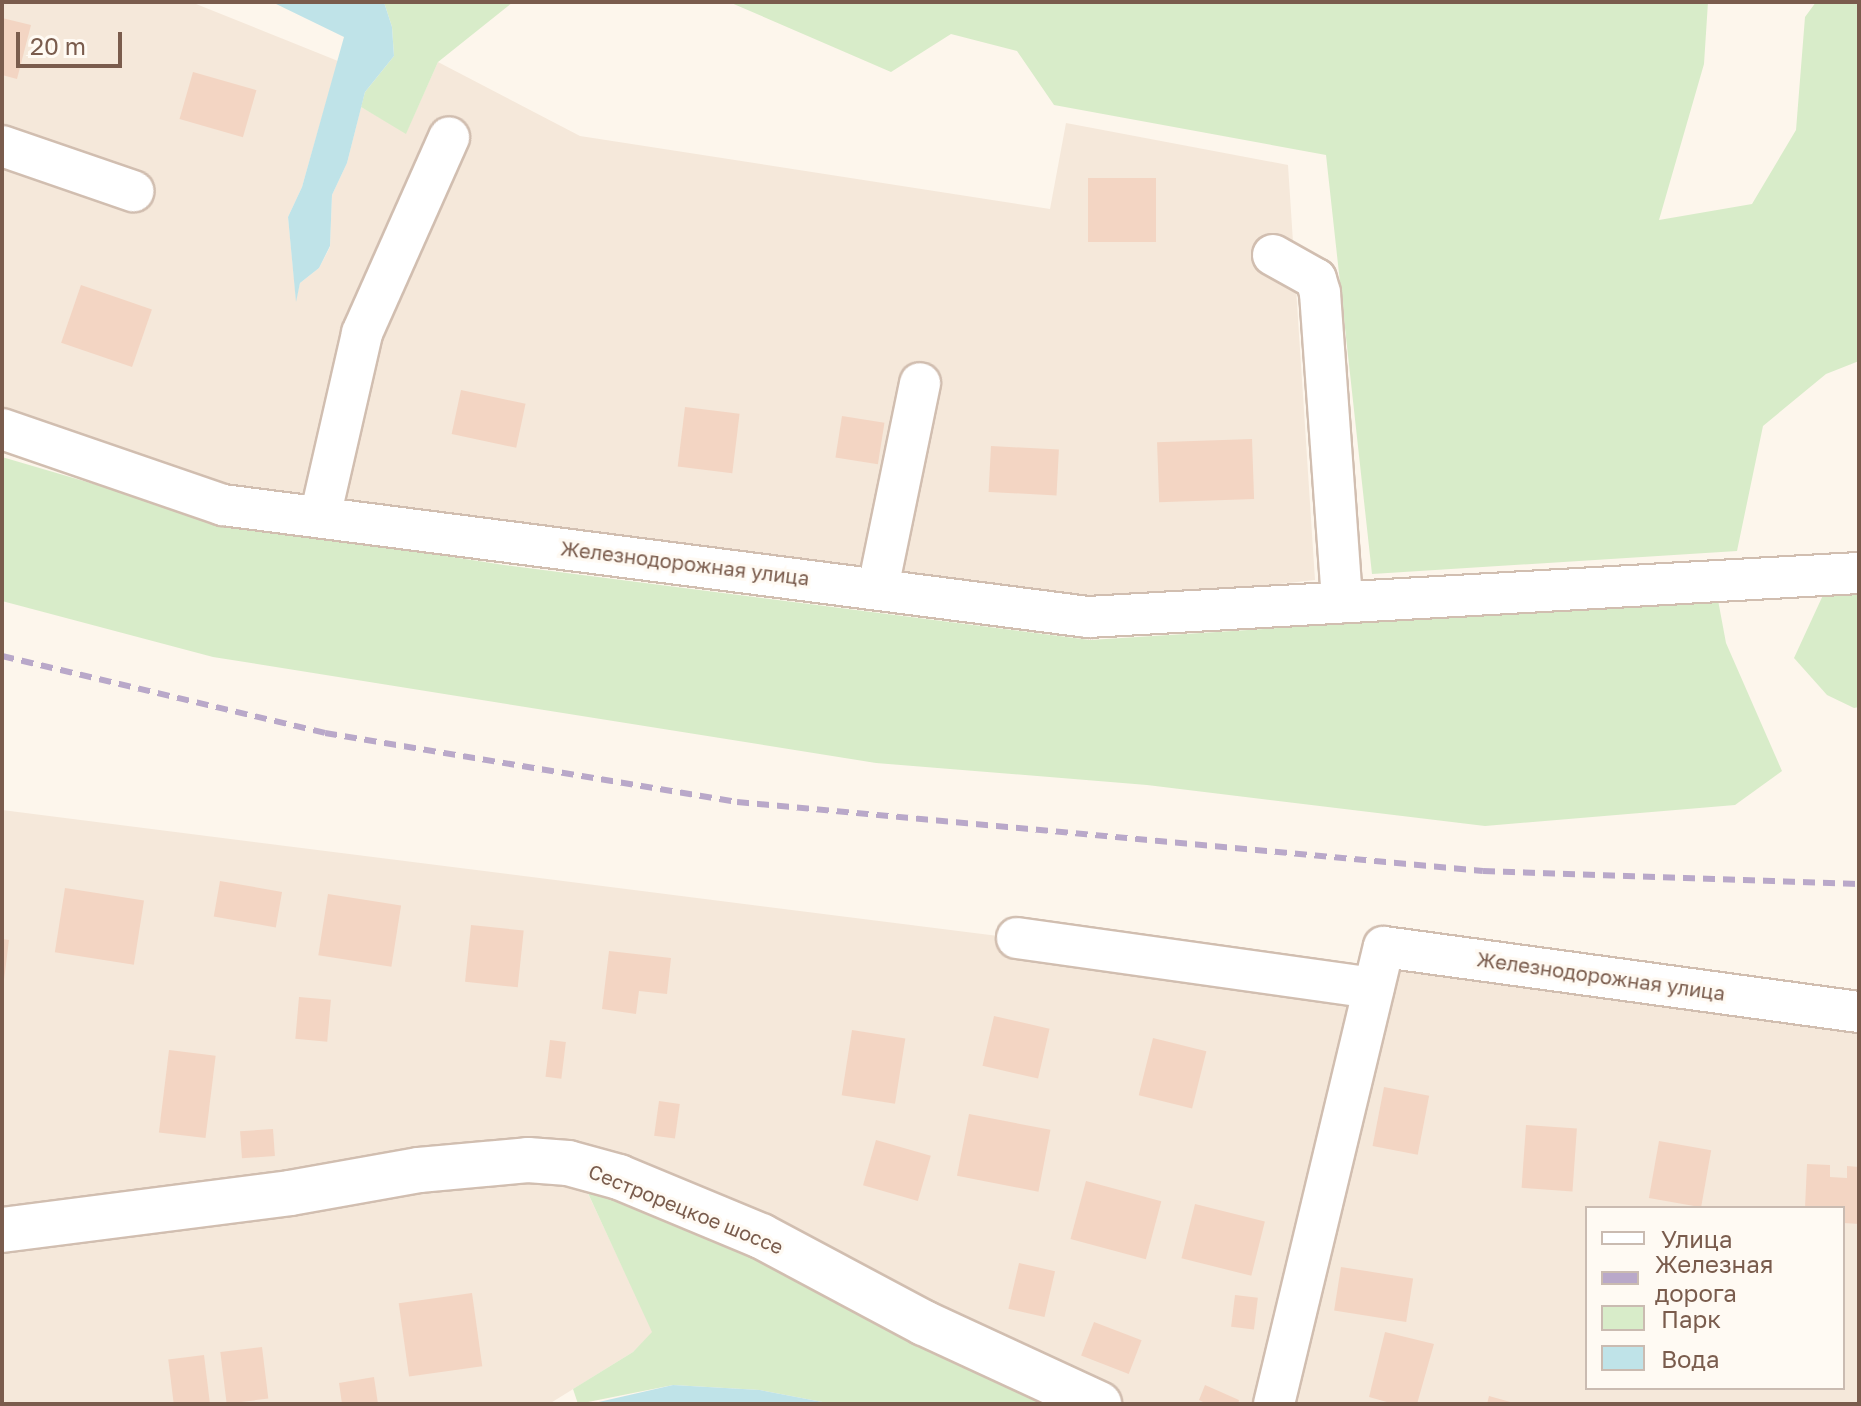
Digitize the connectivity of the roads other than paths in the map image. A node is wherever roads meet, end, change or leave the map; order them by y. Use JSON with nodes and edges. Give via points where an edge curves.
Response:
{"nodes":[{"id":1,"x":449,"y":138,"type":"dead end"},
{"id":2,"x":2,"y":146,"type":"edge"},
{"id":3,"x":133,"y":191,"type":"dead end"},
{"id":4,"x":1273,"y":255,"type":"dead end"},
{"id":5,"x":920,"y":383,"type":"dead end"},
{"id":6,"x":2,"y":429,"type":"edge"},
{"id":7,"x":320,"y":517,"type":"junction"},
{"id":8,"x":1859,"y":573,"type":"edge"},
{"id":9,"x":878,"y":588,"type":"junction"},
{"id":10,"x":1361,"y":601,"type":"junction"},
{"id":11,"x":1017,"y":938,"type":"dead end"},
{"id":12,"x":1374,"y":988,"type":"junction"},
{"id":13,"x":1859,"y":1012,"type":"edge"},
{"id":14,"x":2,"y":1230,"type":"edge"},
{"id":15,"x":1099,"y":1404,"type":"edge"},
{"id":16,"x":1274,"y":1404,"type":"edge"}],
"edges":[{"from":1,"to":7,"type":"street","via":[[362,333]]},
{"from":2,"to":3,"type":"street"},
{"from":4,"to":10,"type":"street","via":[[1316,279],[1320,293]]},
{"from":5,"to":9,"type":"street"},
{"from":6,"to":7,"type":"street","name":"Железнодорожная улица","via":[[223,505]]},
{"from":7,"to":9,"type":"street","name":"Железнодорожная улица"},
{"from":8,"to":10,"type":"street","name":"Железнодорожная улица"},
{"from":9,"to":10,"type":"street","name":"Железнодорожная улица","via":[[1088,617]]},
{"from":11,"to":12,"type":"street"},
{"from":12,"to":13,"type":"street","name":"Железнодорожная улица","via":[[1384,947]]},
{"from":12,"to":16,"type":"street"},
{"from":14,"to":15,"type":"street","name":"Сестрорецкое шоссе","via":[[290,1193],[419,1170],[528,1160],[568,1163],[619,1177],[761,1236],[924,1323]]}]}
